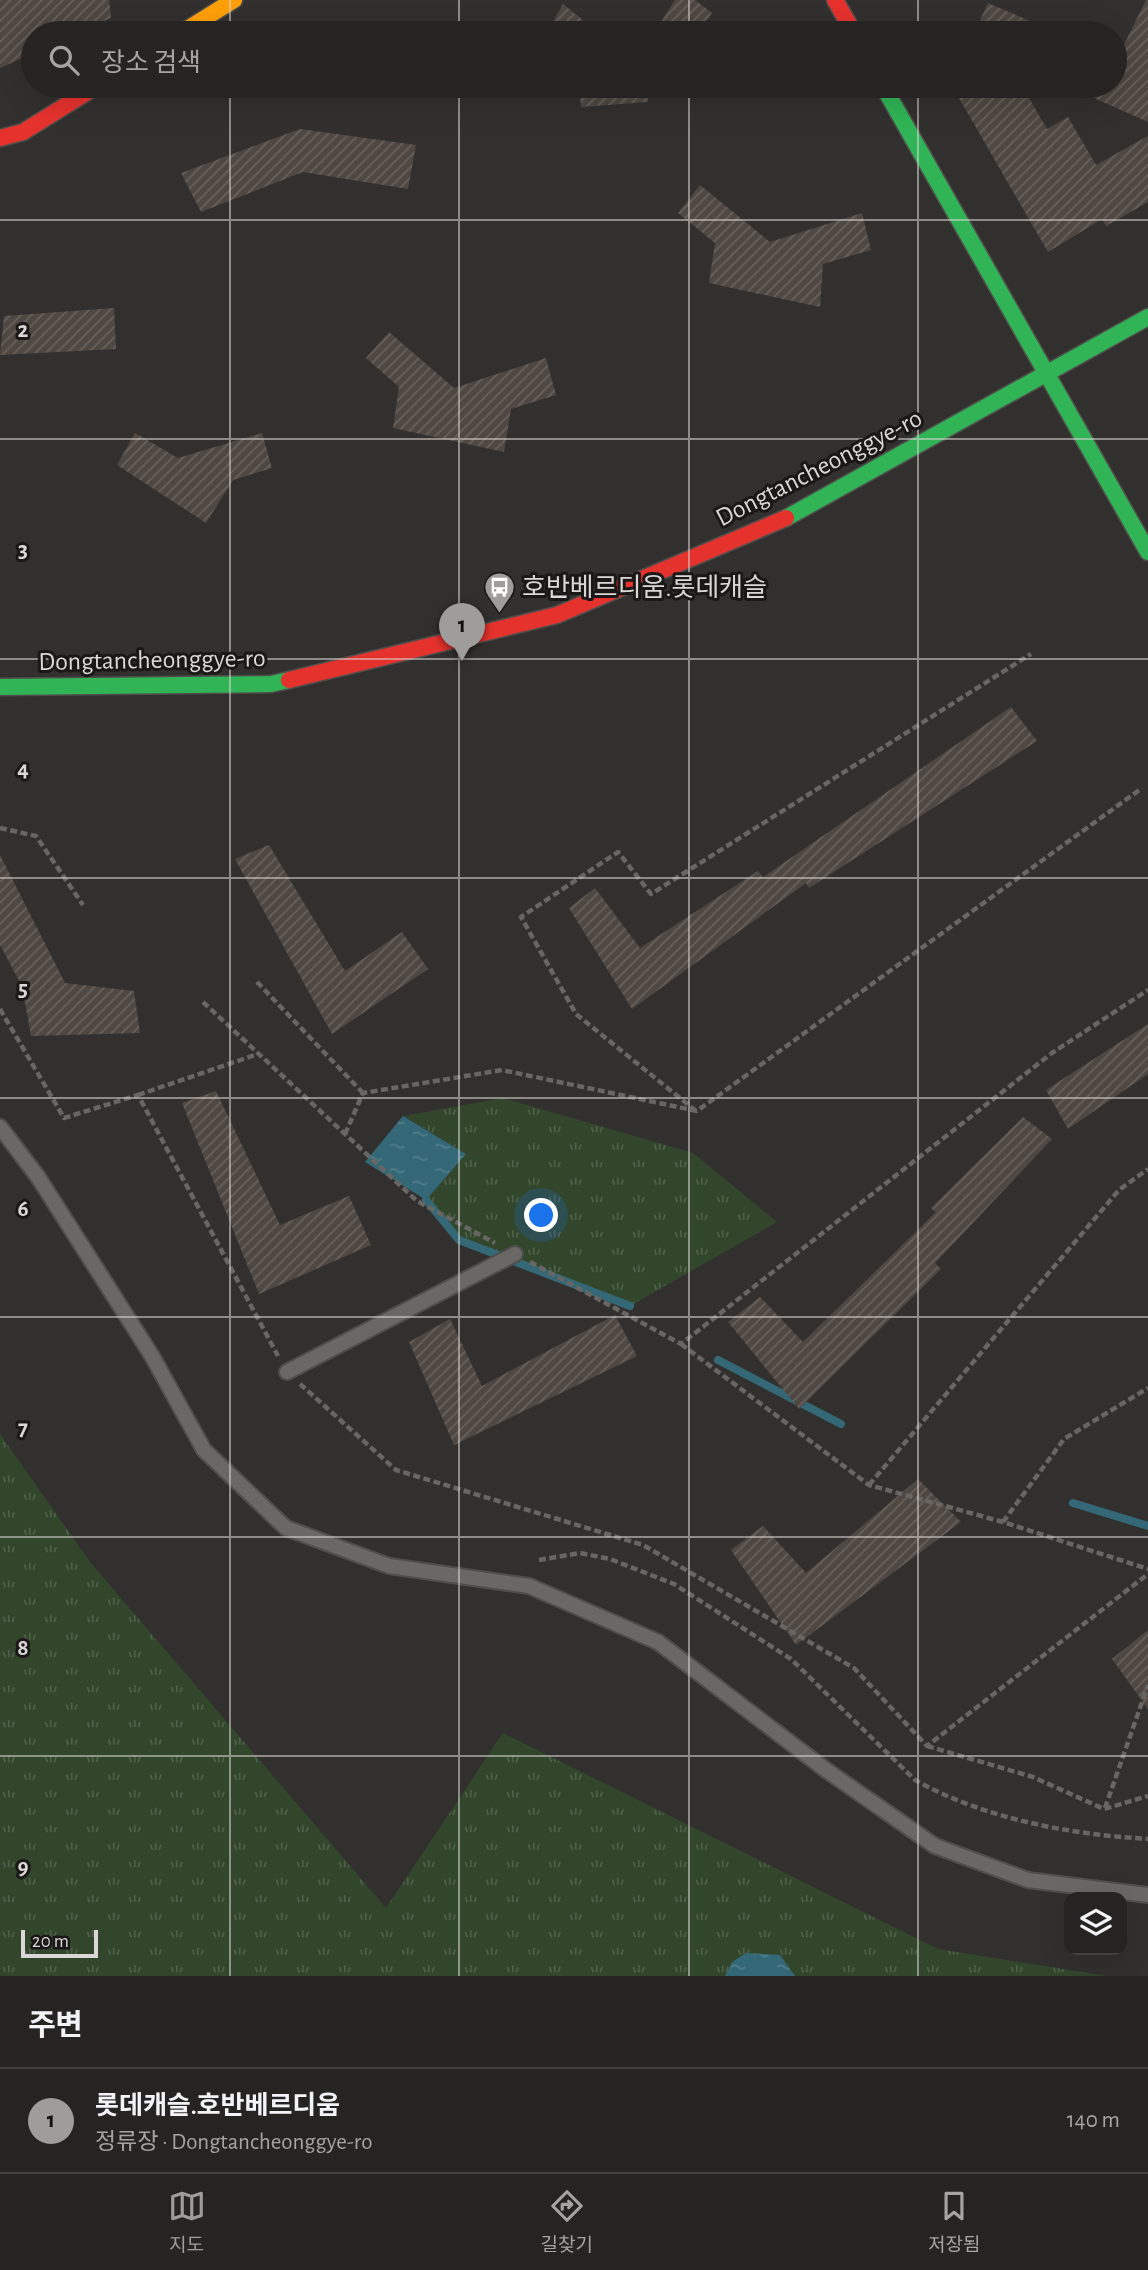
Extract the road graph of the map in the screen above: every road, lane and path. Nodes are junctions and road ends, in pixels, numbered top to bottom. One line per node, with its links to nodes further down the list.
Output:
1 (234, 0): 3 (street)
2 (835, 0): 4 (street)
3 (200, 21)
4 (846, 21)
5 (78, 98): 7 (street)
6 (890, 98): 9 (street)
7 (0, 138)
8 (1148, 317): 9 (street, Dongtancheonggye-ro)
9 (1046, 376): 10 (street); 12 (street, Dongtancheonggye-ro)
10 (1148, 552)
11 (1031, 654): 23 (path)
12 (0, 687)
13 (1142, 788): 23 (path)
14 (0, 828): 15 (path)
15 (83, 905)
16 (257, 982): 21 (path)
17 (1148, 989): 28 (path)
18 (203, 1002): 20 (path)
19 (0, 1009): 22 (path)
20 (258, 1054): 22 (path); 25 (path)
21 (363, 1093): 23 (path); 25 (path)
22 (138, 1095): 29 (path)
23 (697, 1111)
24 (0, 1127): 40 (lane)
25 (345, 1134): 27 (path)
26 (1148, 1169): 31 (path)
27 (515, 1254): 28 (path); 29 (lane)
28 (681, 1344): 31 (path)
29 (286, 1372): 36 (path)
30 (1148, 1388): 32 (path)
31 (869, 1485): 32 (path)
32 (1003, 1522): 34 (path)
33 (539, 1560): 39 (path)
34 (1148, 1572): 36 (path)
35 (1148, 1685): 38 (path)
36 (927, 1746): 38 (path)
37 (1148, 1796): 38 (path)
38 (1104, 1809)
39 (1148, 1839)
40 (1148, 1895)

